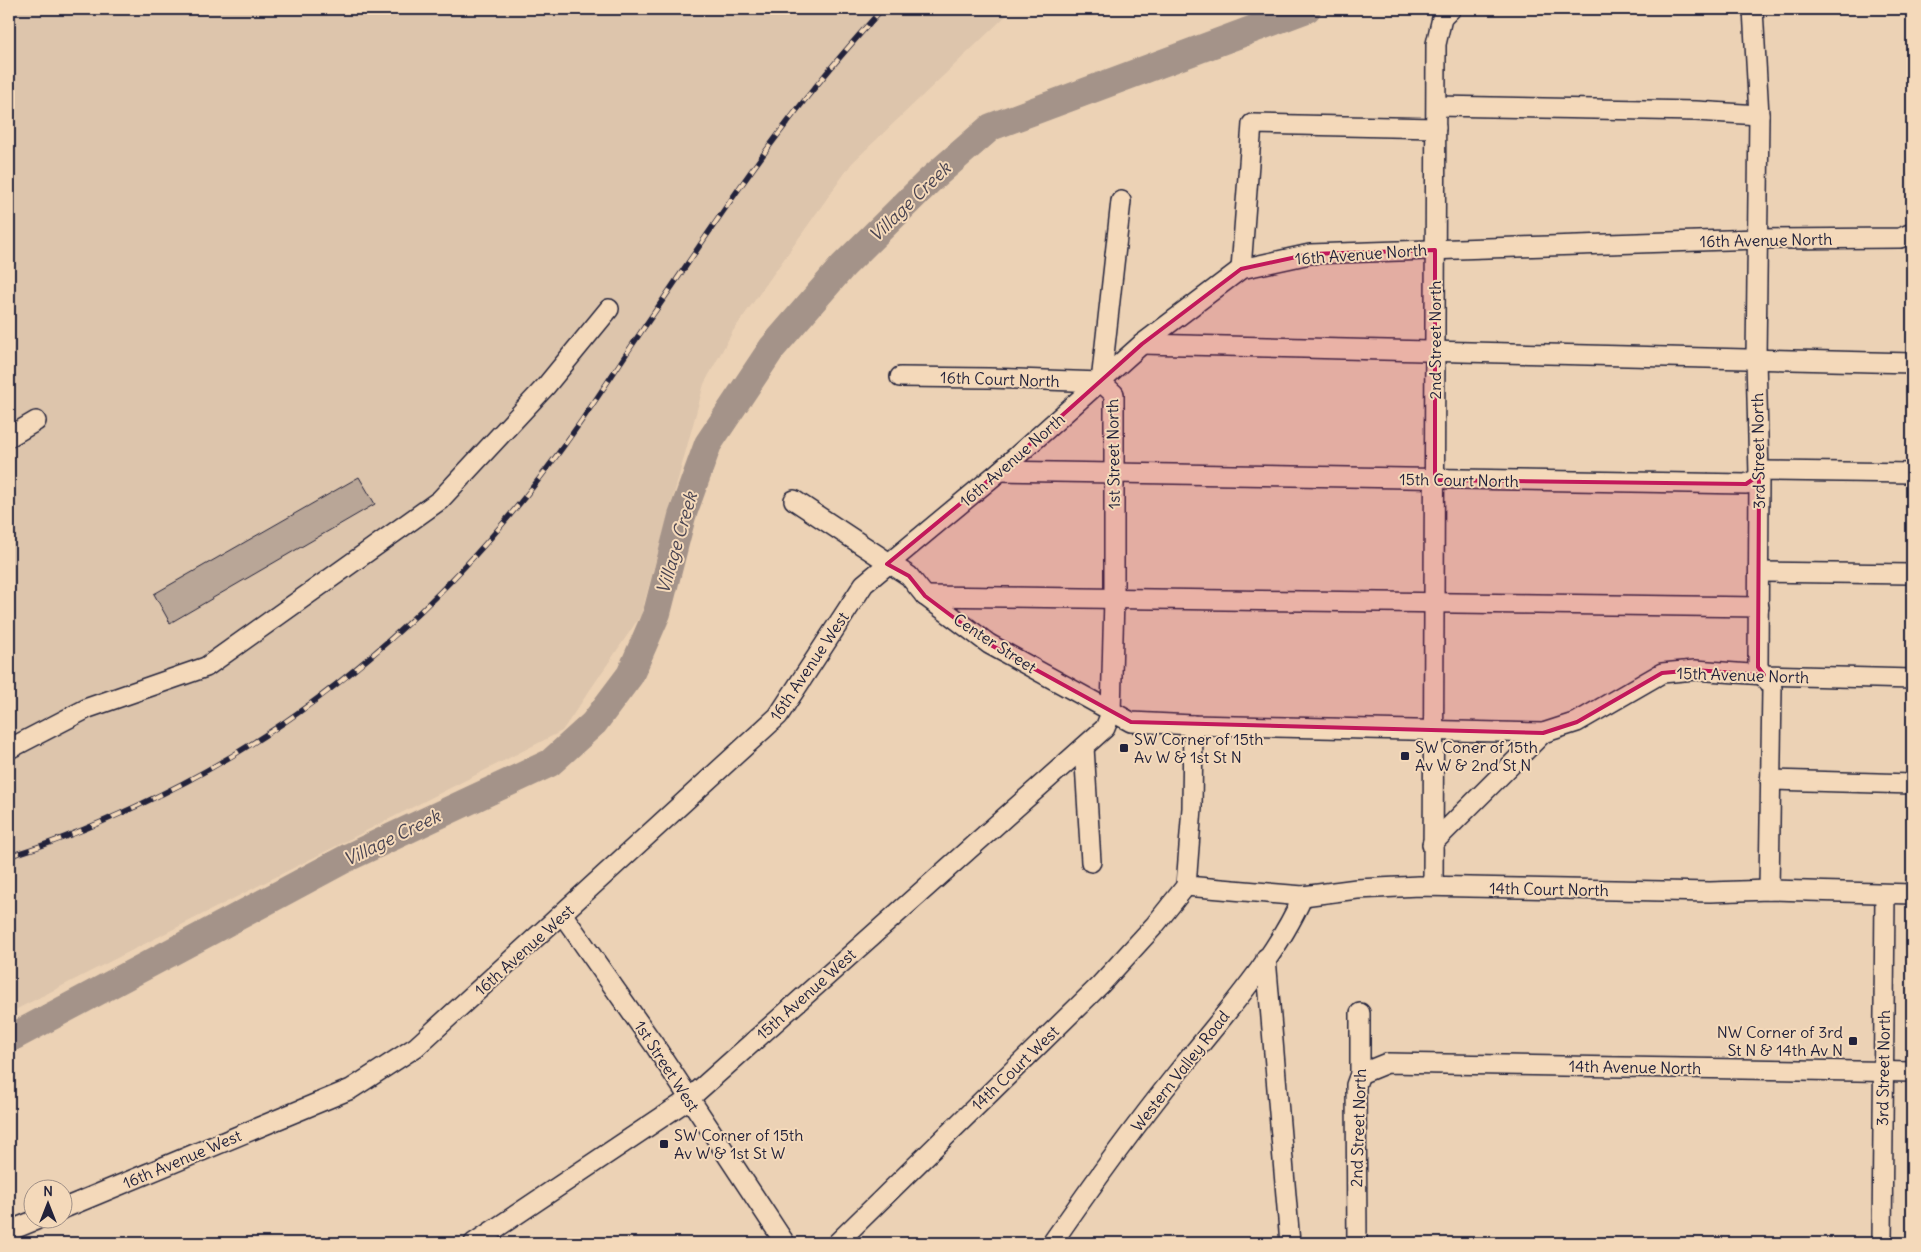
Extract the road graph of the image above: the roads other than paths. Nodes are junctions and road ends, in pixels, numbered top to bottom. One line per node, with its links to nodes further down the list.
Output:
1 (1753, 9): 4 (street, 3rd Street North)
2 (1446, 13): 3 (street, 2nd Street North)
3 (1437, 106): 4 (street); 5 (street, 2nd Street North)
4 (1759, 115): 8 (street, 3rd Street North)
5 (1436, 128): 9 (street, 2nd Street North); 10 (street)
6 (1121, 201): 17 (street, 1st Street North)
7 (1912, 233): 8 (street, 16th Avenue North)
8 (1758, 239): 9 (street, 16th Avenue North); 14 (street, 3rd Street North)
9 (1435, 250): 10 (street, 16th Avenue North); 13 (street, 2nd Street North)
10 (1241, 268): 12 (street, 16th Avenue North)
11 (609, 309): 40 (street)
12 (1142, 344): 13 (street); 17 (street, 16th Avenue North)
13 (1436, 351): 14 (street); 24 (street, 2nd Street North)
14 (1756, 359): 15 (street); 23 (street, 3rd Street North)
15 (1912, 363)
16 (900, 377): 17 (street, 16th Court North)
17 (1101, 382): 20 (street, 16th Avenue North); 21 (street, 1st Street North)
18 (36, 421): 19 (street)
19 (9, 437)
20 (1000, 471): 21 (street, 15th Court North); 26 (street, 16th Avenue North)
21 (1114, 472): 24 (street, 15th Court North); 30 (street, 1st Street North)
22 (1912, 473): 23 (street, 15th Court North)
23 (1759, 475): 24 (street, 15th Court North); 27 (street, 3rd Street North)
24 (1435, 480): 31 (street, 2nd Street North)
25 (794, 500): 26 (street, Center Street)
26 (887, 564): 29 (street, Center Street); 51 (street, 16th Avenue West)
27 (1760, 572): 28 (street); 32 (street, 3rd Street North)
28 (1912, 574)
29 (925, 596): 30 (street); 35 (street, Center Street)
30 (1114, 598): 31 (street); 35 (street, 1st Street North)
31 (1436, 603): 32 (street); 37 (street, 2nd Street North)
32 (1759, 608): 33 (street, 3rd Street North)
33 (1764, 676): 34 (street, 15th Avenue North); 38 (street, 15th Avenue North); 41 (street, 3rd Street North)
34 (1912, 679)
35 (1111, 713): 36 (street, 15th Avenue North); 39 (street, 15th Avenue West)
36 (1193, 725): 37 (street, 15th Avenue North); 45 (street)
37 (1434, 732): 38 (street, 15th Avenue North); 43 (street, 2nd Street North)
38 (1543, 733): 43 (street)
39 (1084, 747): 44 (street); 57 (street, 15th Avenue West)
40 (9, 749)
41 (1770, 780): 42 (street); 47 (street, 3rd Street North)
42 (1912, 784)
43 (1432, 844): 46 (street, 2nd Street North)
44 (1091, 862)
45 (1186, 886): 50 (street, 14th Court North); 63 (street, 14th Court West)
46 (1433, 886): 47 (street, 14th Court North); 50 (street, 14th Court North)
47 (1769, 890): 48 (street, 14th Court North)
48 (1885, 894): 49 (street, 14th Court North); 54 (street, 3rd Street North)
49 (1912, 894)
50 (1303, 896): 52 (street, Western Valley Road)
51 (563, 915): 57 (street, 1st Street West); 58 (street, 16th Avenue West)
52 (1266, 958): 64 (street, Western Valley Road); 65 (street)
53 (1360, 1013): 56 (street, 2nd Street North)
54 (1882, 1071): 55 (street, 14th Avenue North); 56 (street, 14th Avenue North); 67 (street, 3rd Street North)
55 (1912, 1072)
56 (1360, 1074): 66 (street, 2nd Street North)
57 (689, 1099): 61 (street, 15th Avenue West); 62 (street, 1st Street West)
58 (72, 1205)
59 (22, 1226): 60 (street)
60 (9, 1231)
61 (474, 1243)
62 (785, 1243)
63 (837, 1243)
64 (1052, 1243)
65 (1290, 1243)
66 (1358, 1243)
67 (1882, 1243)

